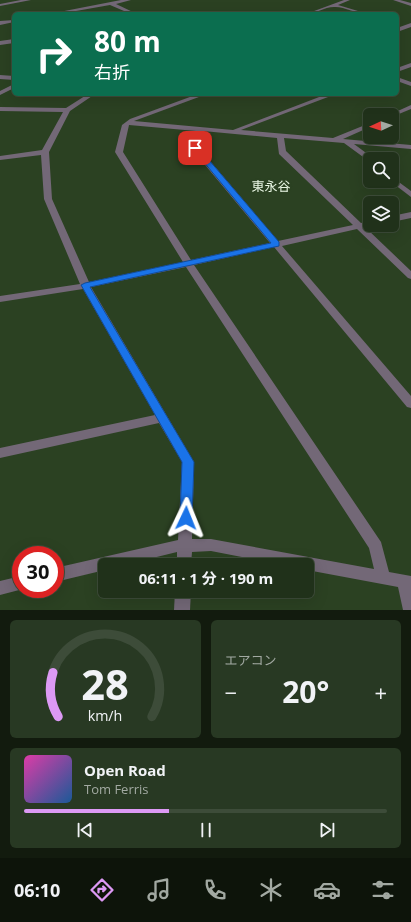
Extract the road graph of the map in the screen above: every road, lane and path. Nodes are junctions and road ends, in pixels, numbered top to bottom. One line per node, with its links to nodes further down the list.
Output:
1 (29, 0): 8 (street)
2 (103, 0): 6 (street)
3 (129, 0): 6 (street)
4 (348, 0): 9 (street)
5 (397, 0): 7 (street)
6 (110, 3): 10 (street); 11 (street)
7 (411, 4)
8 (0, 5)
9 (333, 5): 12 (street); 13 (street)
10 (62, 12)
11 (131, 12)
12 (314, 12)
13 (359, 12)
14 (12, 21): 16 (street)
15 (399, 22): 17 (street)
16 (0, 23)
17 (410, 25): 18 (street)
18 (399, 29)
19 (12, 41): 20 (street)
20 (0, 43)
21 (411, 65): 22 (street)
22 (399, 69)
23 (0, 77): 24 (street)
24 (12, 78)
25 (399, 80): 26 (street)
26 (411, 84)
27 (12, 87): 28 (street)
28 (0, 93)
29 (89, 96): 34 (street)
30 (198, 96): 36 (street)
31 (328, 96): 39 (street)
32 (411, 107): 35 (street)
33 (0, 109): 34 (street)
34 (67, 110): 44 (street)
35 (399, 112)
36 (128, 123): 38 (street); 54 (street)
37 (363, 128): 41 (street)
38 (200, 129): 39 (street); 53 (street)
39 (232, 132): 40 (street)
40 (280, 136): 41 (street); 52 (street)
41 (333, 140): 42 (street)
42 (347, 142): 43 (street); 45 (street)
43 (411, 147)
44 (45, 152): 46 (street); 56 (street)
45 (363, 155)
46 (0, 158)
47 (399, 185): 48 (street)
48 (411, 195)
49 (411, 215): 50 (street)
50 (399, 218)
51 (363, 226): 52 (street)
52 (359, 227): 53 (street); 55 (street)
53 (276, 244): 54 (street); 58 (street)
54 (188, 263): 56 (street); 64 (street)
55 (411, 276)
56 (85, 285): 57 (street); 59 (street)
57 (0, 299)
58 (411, 404)
59 (161, 418): 60 (street); 61 (street)
60 (0, 453)
61 (185, 546): 62 (street); 63 (street); 64 (street)
62 (184, 558)
63 (64, 573)
64 (383, 578): 65 (street)
65 (408, 583): 70 (street)
66 (12, 585): 67 (street)
67 (0, 588)
68 (183, 598): 69 (street)
69 (182, 610)
70 (411, 610)

